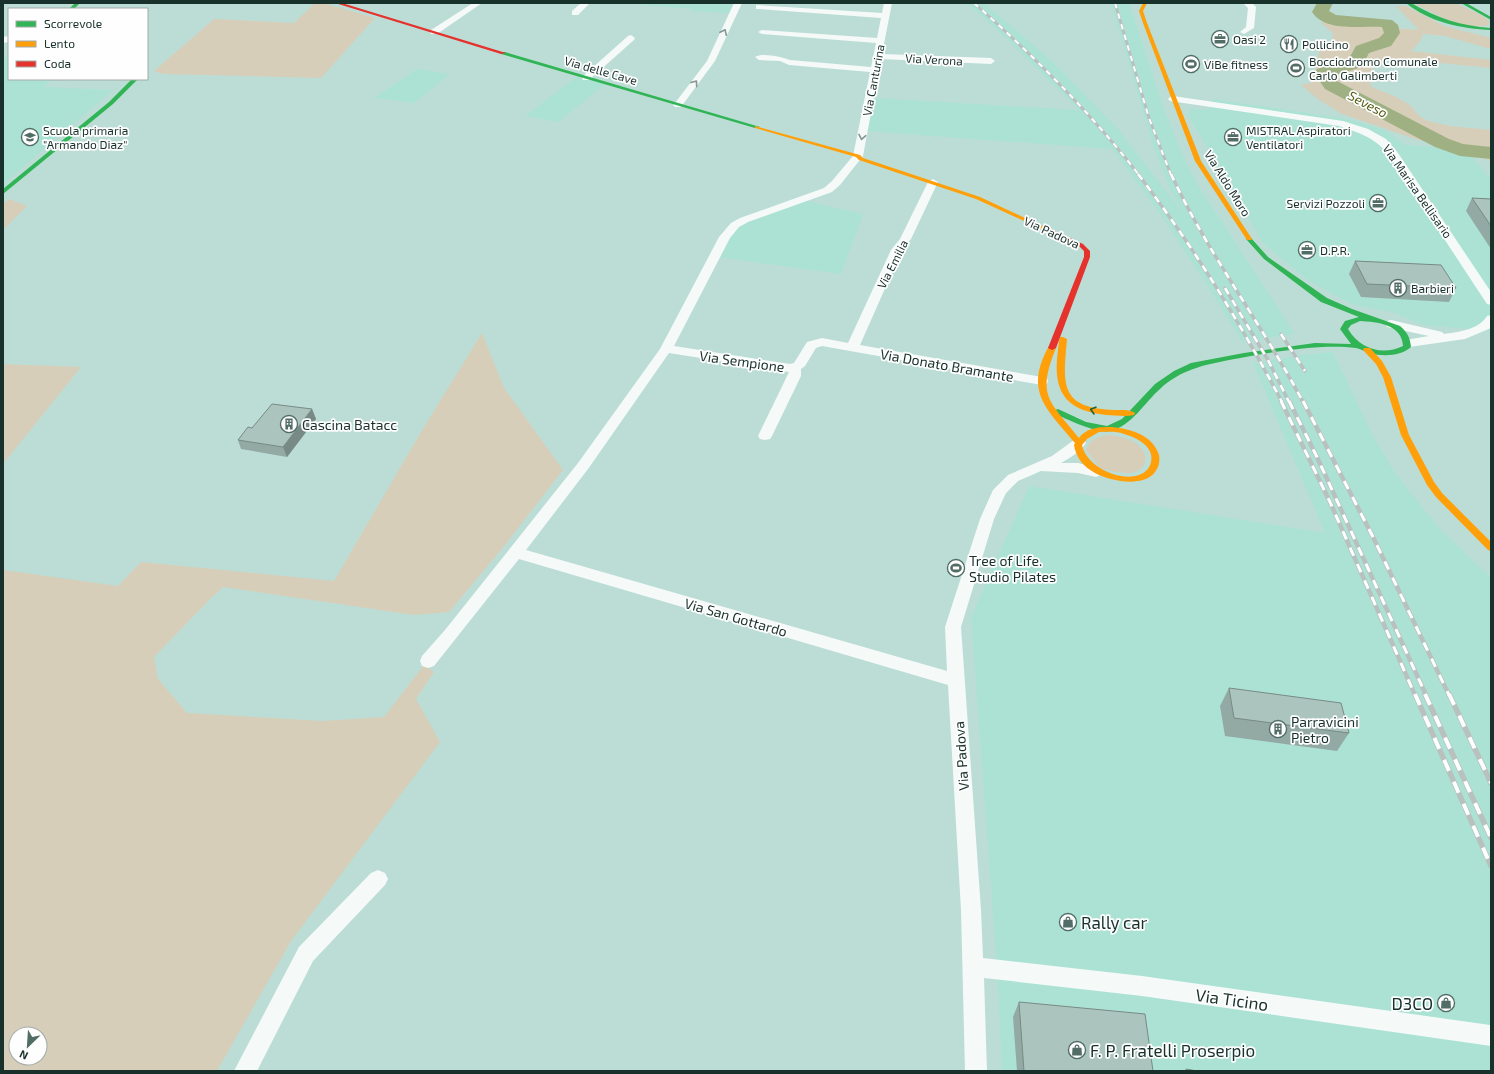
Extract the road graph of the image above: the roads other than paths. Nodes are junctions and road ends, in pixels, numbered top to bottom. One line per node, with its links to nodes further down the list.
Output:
1 (337, 3): 17 (main road, Via delle Cave)
2 (478, 3): 17 (street)
3 (586, 3): 12 (street)
4 (738, 3): 29 (street, one-way to 4)
5 (888, 3): 14 (street, Via Canturina)
6 (1145, 3): 28 (main road, Via Aldo Moro)
7 (1248, 3): 19 (street)
8 (1408, 3): 16 (main road)
9 (1463, 3): 15 (main road)
10 (1468, 3): 13 (main road)
11 (759, 7): 14 (street)
12 (575, 13)
13 (1491, 14)
14 (885, 16): 21 (street, Via Canturina)
15 (1491, 19)
16 (1489, 29)
17 (434, 32): 26 (main road, Via delle Cave)
18 (762, 32): 21 (street)
19 (1244, 32)
20 (631, 38): 26 (street)
21 (881, 41): 22 (street, Via Canturina)
22 (878, 56): 24 (street, Via Verona); 25 (street, Via Canturina)
23 (759, 57): 25 (street)
24 (990, 61)
25 (875, 70): 30 (street, Via Canturina, one-way to 30)
26 (586, 78): 29 (main road, Via delle Cave)
27 (134, 80): 32 (main road)
28 (1173, 100): 33 (main road, Via Aldo Moro); 34 (street, Via Marisa Bellisario)
29 (678, 105): 30 (main road, Via delle Cave)
30 (858, 156): 31 (main road, Via Padova); 44 (street)
31 (933, 182): 37 (main road, Via Padova); 42 (street, Via Emilia)
32 (3, 192)
33 (1324, 300): 36 (main road, Via Aldo Moro); 38 (main road, Via Aldo Moro)
34 (1491, 301)
35 (1491, 319): 39 (street)
36 (1385, 323): 38 (main road); 39 (street); 40 (main road)
37 (1062, 324): 48 (main road, Via Padova); 51 (main road, one-way to 37)
38 (1340, 333): 41 (main road); 43 (main road)
39 (1447, 336): 40 (street)
40 (1409, 343): 45 (main road)
41 (1315, 345): 43 (main road); 49 (main road)
42 (852, 348): 46 (street, Via Sempione); 48 (street, Via Donato Bramante)
43 (1363, 348): 45 (main road); 47 (main road)
44 (666, 350): 46 (street, Via Sempione); 59 (street)
45 (1398, 353): 47 (main road)
46 (794, 368): 53 (street)
47 (1387, 377): 58 (main road)
48 (1042, 381): 50 (main road, Via Padova)
49 (1146, 400): 51 (main road); 54 (main road)
50 (1052, 408): 52 (main road); 55 (main road, Via Padova)
51 (1131, 413): 52 (main road)
52 (1108, 428): 54 (main road); 55 (main road)
53 (765, 436)
54 (1146, 440): 57 (main road)
55 (1079, 443): 56 (street, Via Padova); 57 (main road)
56 (1034, 469): 57 (street); 61 (street, Via Padova)
57 (1096, 472)
58 (1491, 548)
59 (515, 552): 60 (street); 61 (street, Via San Gottardo)
60 (428, 661)
61 (956, 680): 63 (street, Via Padova)
62 (378, 879): 65 (street)
63 (973, 967): 64 (street, Via Ticino); 66 (street, Via Padova)
64 (1490, 1036)
65 (245, 1071)
66 (976, 1071)

